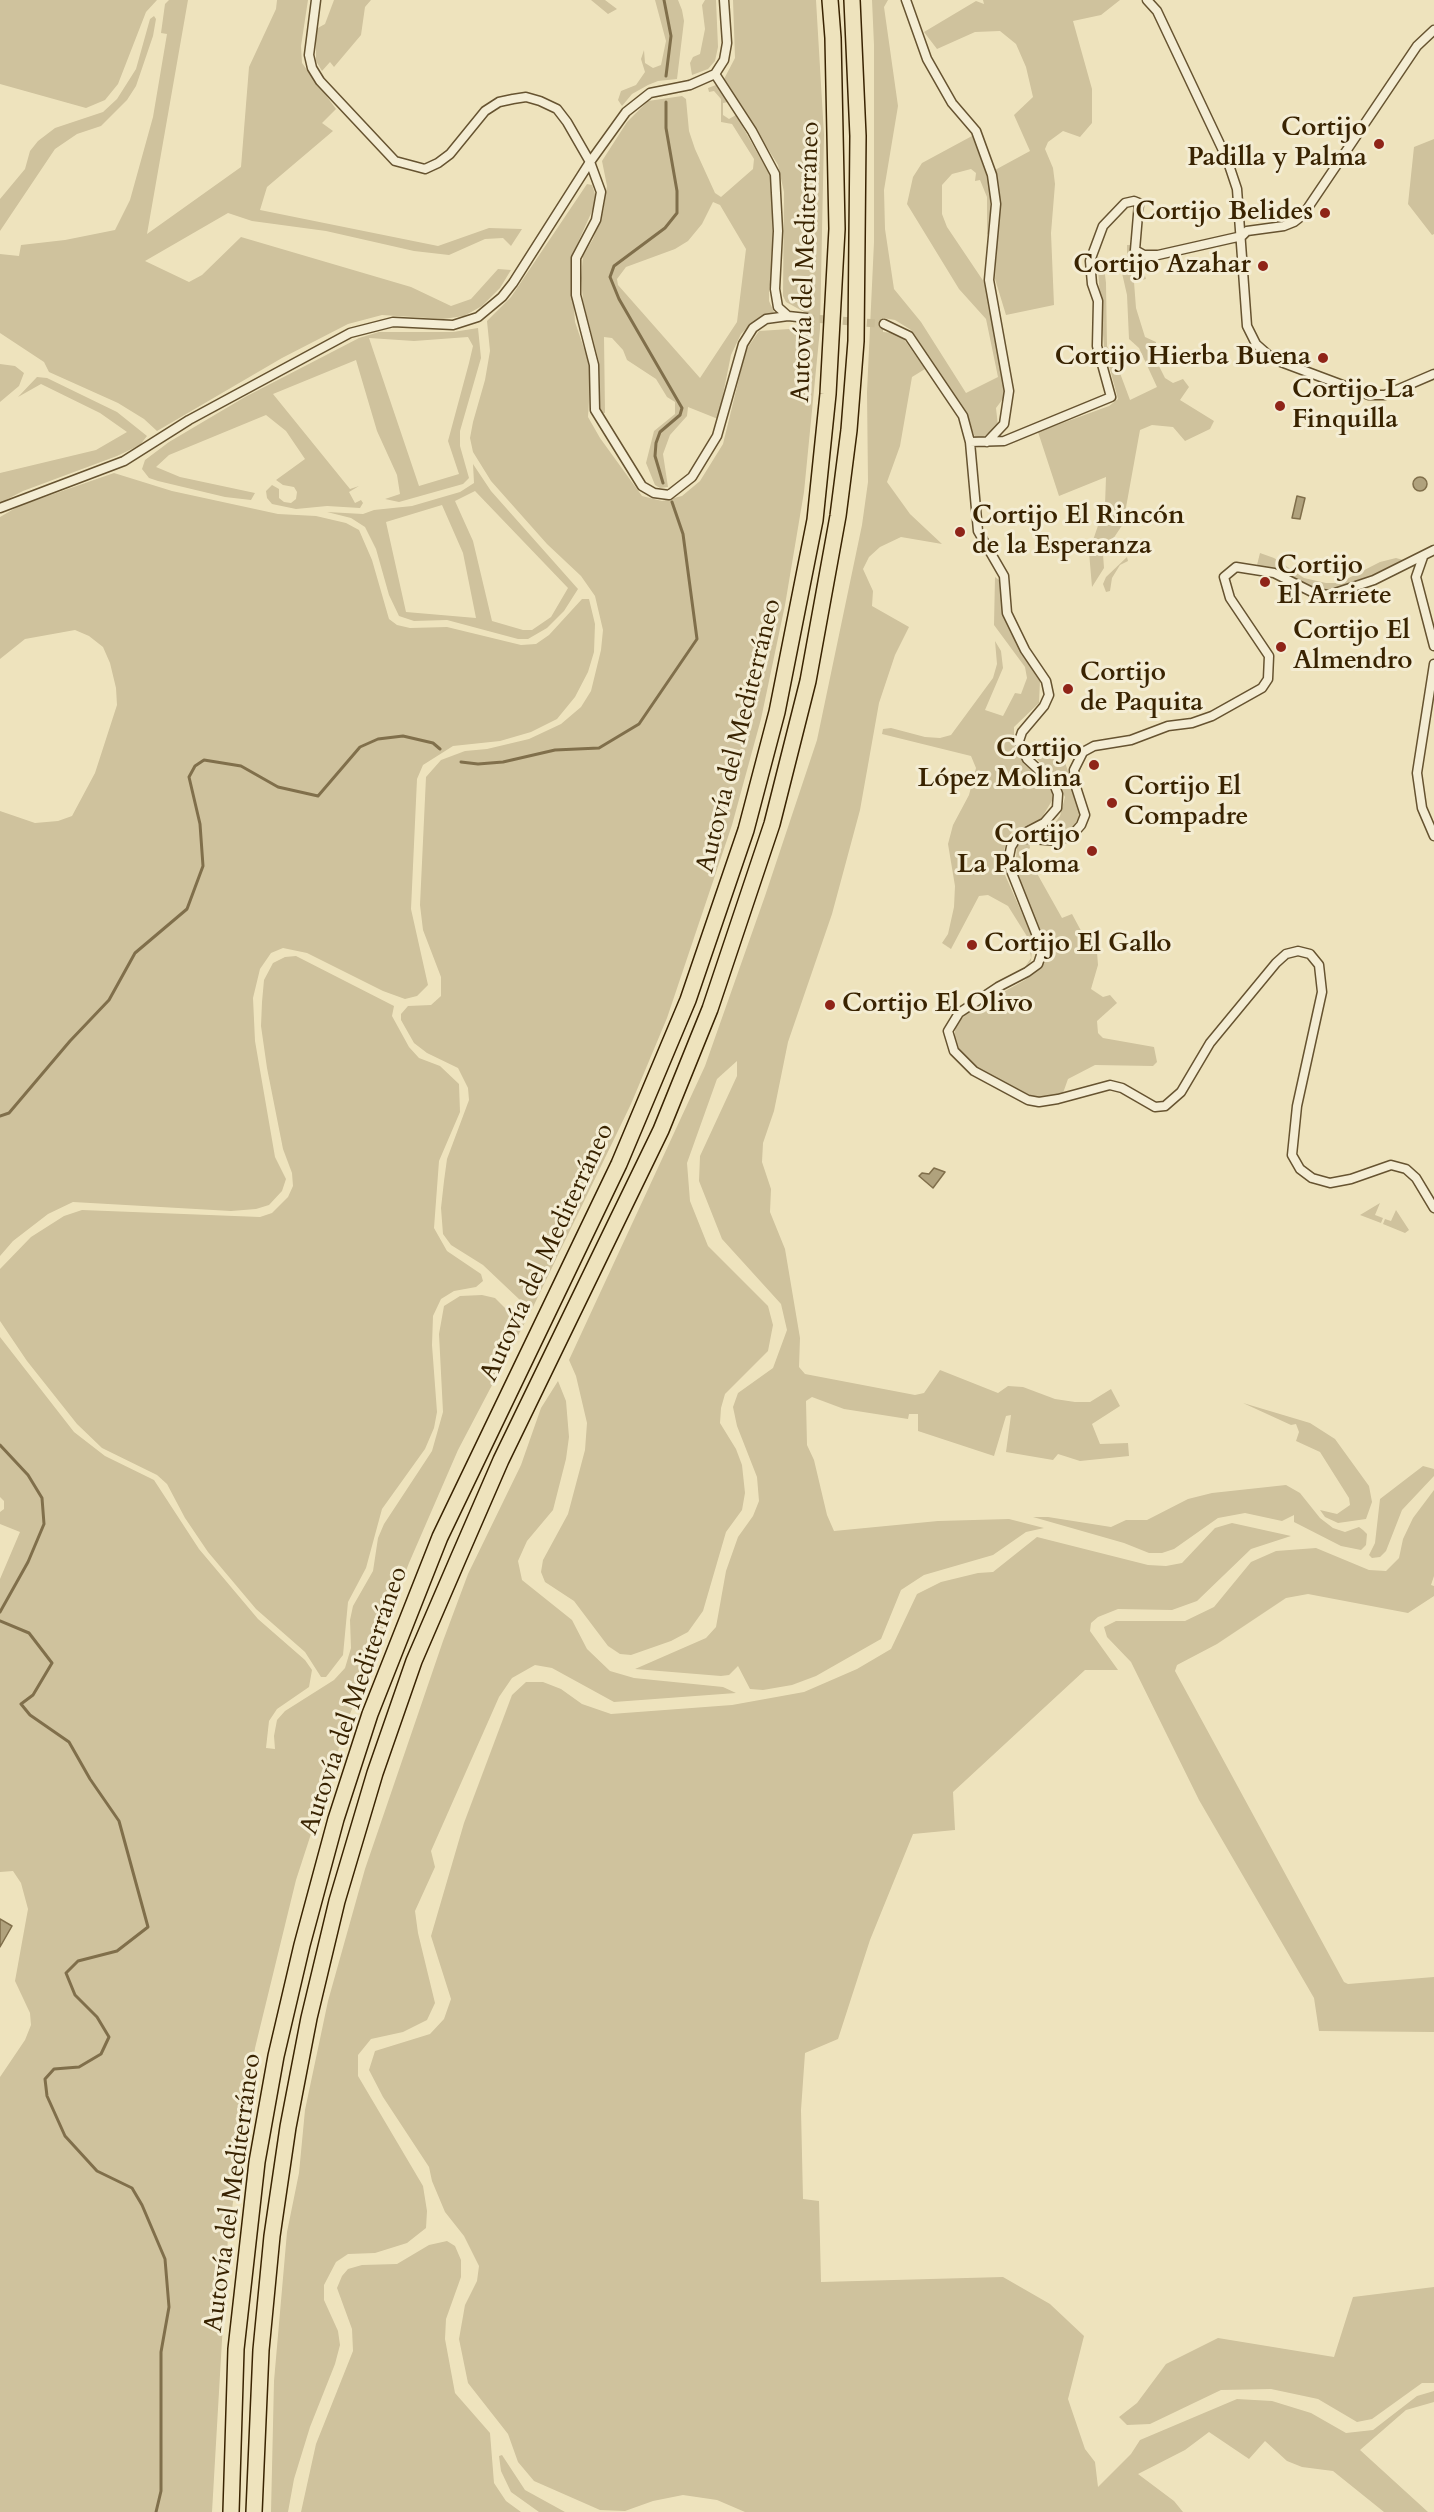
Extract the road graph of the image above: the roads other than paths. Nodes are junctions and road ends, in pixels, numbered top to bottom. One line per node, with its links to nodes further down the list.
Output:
1 (316, 0): 11 (street)
2 (724, 0): 10 (street)
3 (830, 0): 27 (highway, Autovía del Mediterráneo)
4 (852, 0): 9 (highway, Autovía del Mediterráneo)
5 (860, 0): 9 (highway)
6 (906, 0): 17 (street)
7 (1147, 0): 12 (street)
8 (1434, 30): 12 (street)
9 (856, 44): 28 (highway, Autovía del Mediterráneo)
10 (715, 74): 11 (street); 13 (street)
11 (590, 162): 13 (street); 19 (street)
12 (1242, 236): 16 (street); 17 (street)
13 (788, 315): 14 (street)
14 (807, 318)
15 (884, 324): 18 (street)
16 (1434, 374)
17 (987, 441): 18 (street)
18 (970, 442): 25 (street)
19 (0, 508)
20 (1434, 550): 21 (street)
21 (1423, 557): 22 (street); 25 (street)
22 (1434, 646)
23 (1434, 664): 24 (street)
24 (1434, 836)
25 (1017, 837): 26 (street)
26 (1434, 1208)
27 (231, 2512)
28 (254, 2512)

